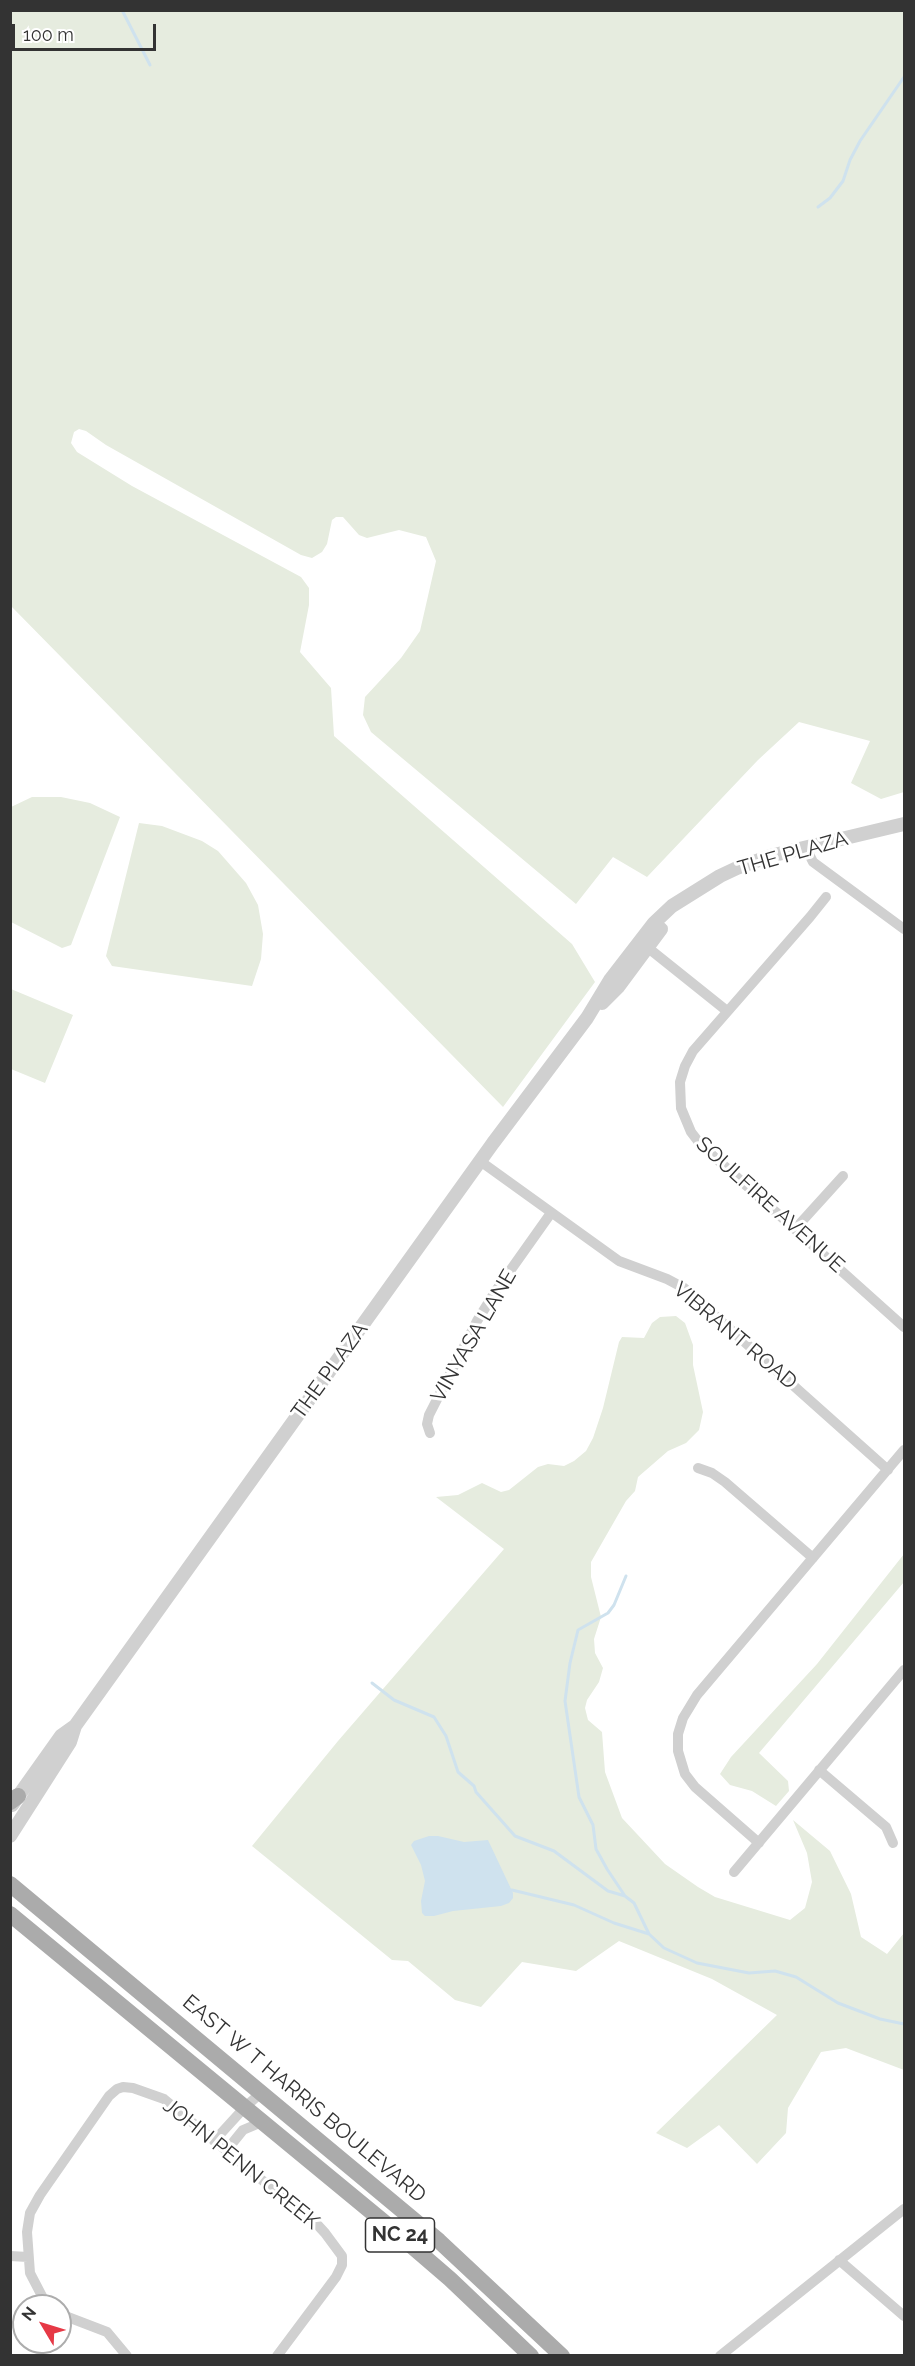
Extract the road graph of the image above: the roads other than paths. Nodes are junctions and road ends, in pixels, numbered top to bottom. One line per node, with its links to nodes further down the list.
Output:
1 (904, 824): 2 (street, THE PLAZA)
2 (806, 848): 3 (street, THE PLAZA); 5 (street)
3 (687, 897): 6 (street, THE PLAZA); 8 (street, THE PLAZA)
4 (826, 897): 7 (street, SOULFIRE AVENUE)
5 (904, 929)
6 (647, 947): 7 (street); 8 (street, THE PLAZA)
7 (727, 1011): 12 (street, SOULFIRE AVENUE)
8 (587, 1018): 9 (street, THE PLAZA)
9 (480, 1161): 11 (street, VIBRANT ROAD); 20 (street, THE PLAZA)
10 (843, 1176): 12 (street)
11 (551, 1213): 14 (street, VINYASA LANE); 17 (street, VIBRANT ROAD)
12 (795, 1229): 13 (street, SOULFIRE AVENUE)
13 (904, 1327)
14 (430, 1433)
15 (904, 1450): 17 (street)
16 (698, 1468): 18 (street)
17 (888, 1470): 18 (street)
18 (813, 1558): 24 (street)
19 (904, 1670): 21 (street)
20 (75, 1726): 22 (street, THE PLAZA); 23 (street, THE PLAZA)
21 (819, 1770): 24 (street); 25 (street)
22 (13, 1801)
23 (10, 1836)
24 (759, 1843): 26 (street)
25 (893, 1843)
26 (734, 1872)
27 (10, 1884): 30 (main road, EAST W T HARRIS BOULEVARD / NC 24)
28 (10, 1914): 29 (main road, EAST W T HARRIS BOULEVARD / NC 24)
29 (19, 1928): 31 (main road, EAST W T HARRIS BOULEVARD / NC 24)
30 (261, 2094): 31 (street); 45 (main road, EAST W T HARRIS BOULEVARD / NC 24)
31 (245, 2107): 32 (main road, EAST W T HARRIS BOULEVARD / NC 24); 33 (street)
32 (262, 2122): 34 (street); 44 (main road, EAST W T HARRIS BOULEVARD / NC 24)
33 (214, 2142): 34 (street, JOHN PENN CREEK); 37 (street, JOHN PENN CREEK)
34 (226, 2151): 43 (street, JOHN PENN CREEK)
35 (904, 2209): 38 (street)
36 (10, 2256): 37 (street)
37 (28, 2257): 39 (street, JOHN PENN CREEK)
38 (839, 2260): 40 (street); 46 (street)
39 (41, 2294)
40 (904, 2316)
41 (72, 2319): 42 (street)
42 (127, 2355)
43 (277, 2355)
44 (531, 2355)
45 (562, 2355)
46 (720, 2355)

